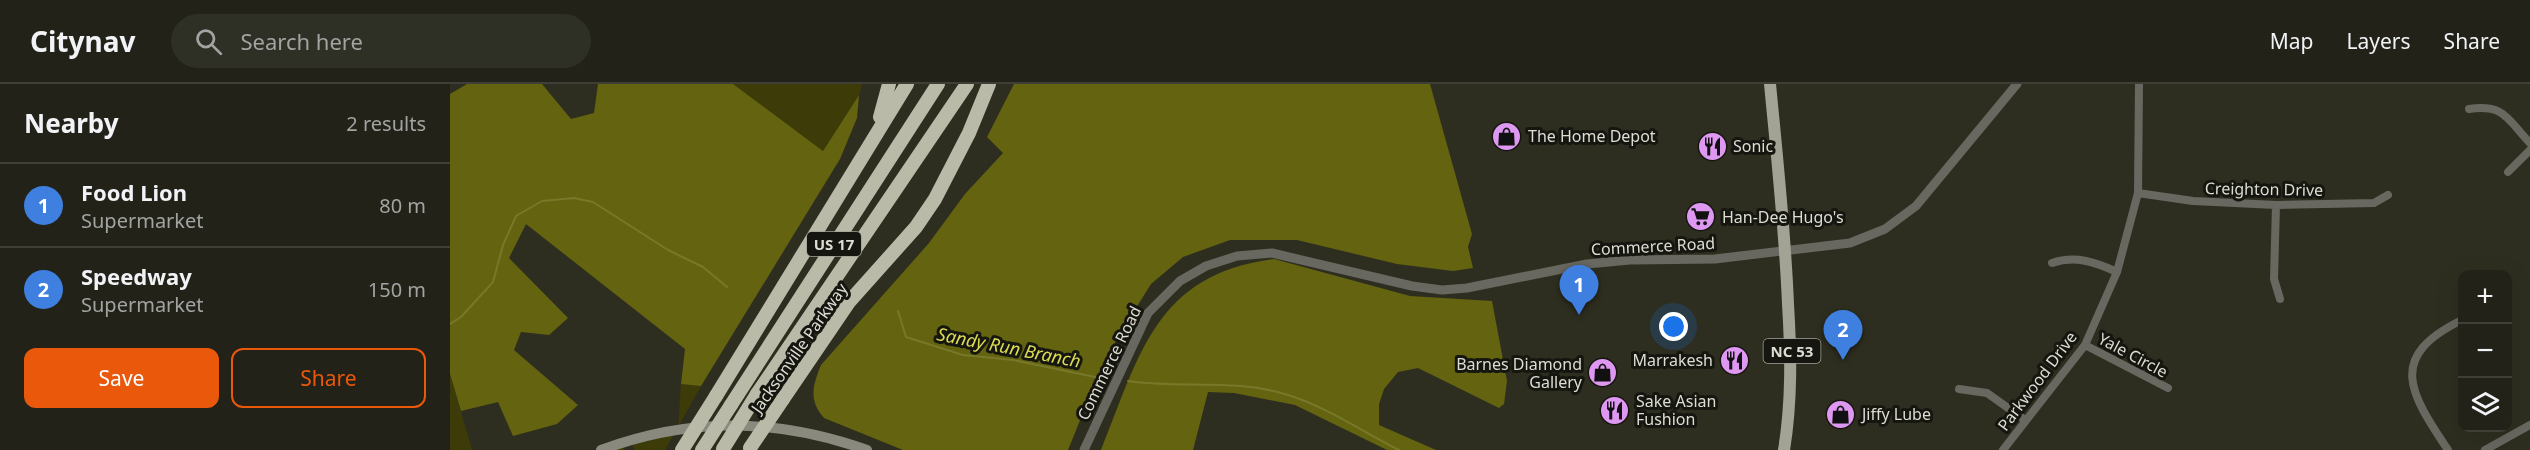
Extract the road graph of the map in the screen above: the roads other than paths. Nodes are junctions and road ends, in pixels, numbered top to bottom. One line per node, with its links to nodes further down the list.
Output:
1 (889, 84): 12 (highway)
2 (907, 84): 12 (highway)
3 (938, 84): 31 (highway, US 17, bridge)
4 (967, 84): 27 (highway, US 17, bridge)
5 (989, 84): 28 (highway, Jacksonville Parkway, bridge)
6 (1770, 84): 17 (main road, NC 53)
7 (2017, 84): 17 (street, Commerce Road)
8 (2139, 84): 14 (street, Parkwood Drive)
9 (2469, 109): 10 (street)
10 (2530, 143)
11 (2530, 150): 13 (street)
12 (862, 159): 30 (highway, bridge)
13 (2508, 172)
14 (2138, 194): 16 (street, Creighton Drive); 19 (street, Parkwood Drive)
15 (2388, 195): 16 (street, Creighton Drive)
16 (2276, 205): 20 (street)
17 (1786, 252): 33 (street, Commerce Road); 34 (main road, NC 53)
18 (2052, 264): 19 (street)
19 (2117, 272): 22 (street, Parkwood Drive)
20 (2280, 299)
21 (2458, 322): 36 (street)
22 (2085, 345): 23 (street, Yale Circle); 25 (street, Parkwood Drive)
23 (2168, 388)
24 (1959, 389): 25 (street)
25 (2025, 420): 35 (street, Parkwood Drive)
26 (2530, 425): 37 (street)
27 (722, 449)
28 (749, 449)
29 (601, 450): 32 (main road)
30 (682, 450)
31 (702, 450)
32 (867, 450)
33 (1084, 450)
34 (1784, 450)
35 (2003, 450)
36 (2448, 450)
37 (2486, 450)

